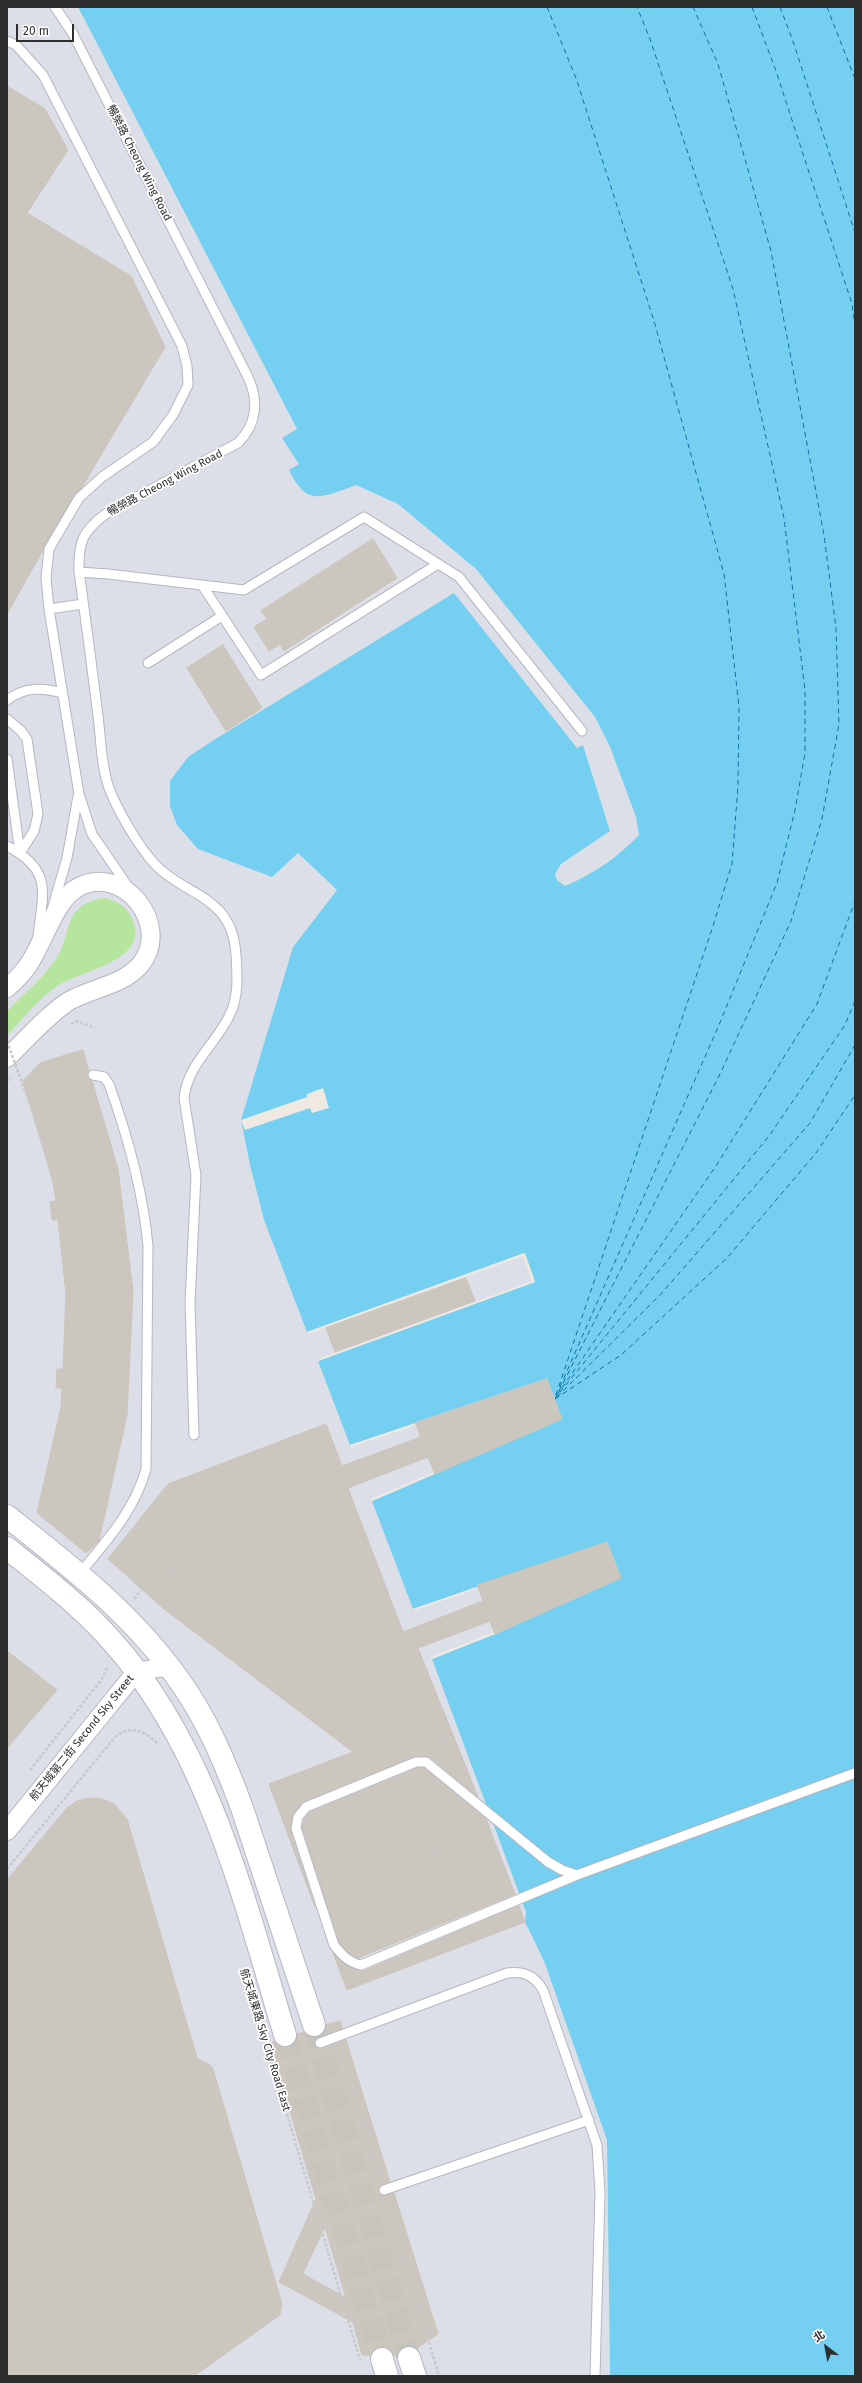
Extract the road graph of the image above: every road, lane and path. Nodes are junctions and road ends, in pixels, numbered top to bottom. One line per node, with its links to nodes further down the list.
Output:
1 (55, 7): 4 (lane, 暢榮路 Cheong Wing Road)
2 (7, 42): 7 (lane)
3 (438, 564): 5 (lane); 8 (lane); 13 (lane)
4 (79, 572): 5 (lane); 6 (lane, 暢榮路 Cheong Wing Road)
5 (202, 585): 8 (lane)
6 (84, 604): 7 (lane); 25 (lane, 暢榮路 Cheong Wing Road)
7 (49, 609): 10 (lane)
8 (222, 616): 9 (lane)
9 (148, 663)
10 (62, 693): 11 (lane); 15 (lane)
11 (7, 700)
12 (7, 719): 17 (lane)
13 (582, 731)
14 (7, 759): 17 (lane)
15 (79, 794): 18 (lane); 19 (lane)
16 (7, 846): 17 (lane)
17 (20, 853): 19 (lane)
18 (135, 896): 19 (street); 22 (street)
19 (40, 943): 20 (street)
20 (7, 988)
21 (7, 1041): 24 (path, bridge)
22 (7, 1058)
23 (93, 1075): 33 (lane)
24 (44, 1144)
25 (194, 1435)
26 (7, 1516): 33 (street)
27 (345, 1516): 29 (path)
28 (225, 1527): 30 (path)
29 (350, 1529)
30 (216, 1539)
31 (7, 1548): 39 (street, 航天城東路 Sky City Road East)
32 (179, 1559): 34 (path)
33 (78, 1574): 38 (street)
34 (165, 1577)
35 (141, 1590): 36 (path)
36 (133, 1601)
37 (104, 1662): 46 (path, 航天城第二街 Second Sky Street)
38 (170, 1666): 39 (street, 航天城第二街 Second Sky Street); 52 (street)
39 (136, 1672): 47 (street, 航天城第二街 Second Sky Street); 53 (street, 航天城東路 Sky City Road East)
40 (413, 1676): 41 (path)
41 (418, 1689)
42 (438, 1731): 44 (path)
43 (160, 1747): 50 (path)
44 (451, 1761)
45 (855, 1773): 51 (lane)
46 (26, 1775)
47 (7, 1831)
48 (431, 1843): 49 (path)
49 (441, 1866)
50 (7, 1869)
51 (577, 1875): 51 (lane)
52 (317, 2034): 54 (lane)
53 (276, 2040): 56 (path, 航天城東路 Sky City Road East)
54 (589, 2120): 55 (lane); 57 (lane)
55 (384, 2190)
56 (377, 2367)
57 (595, 2376)

